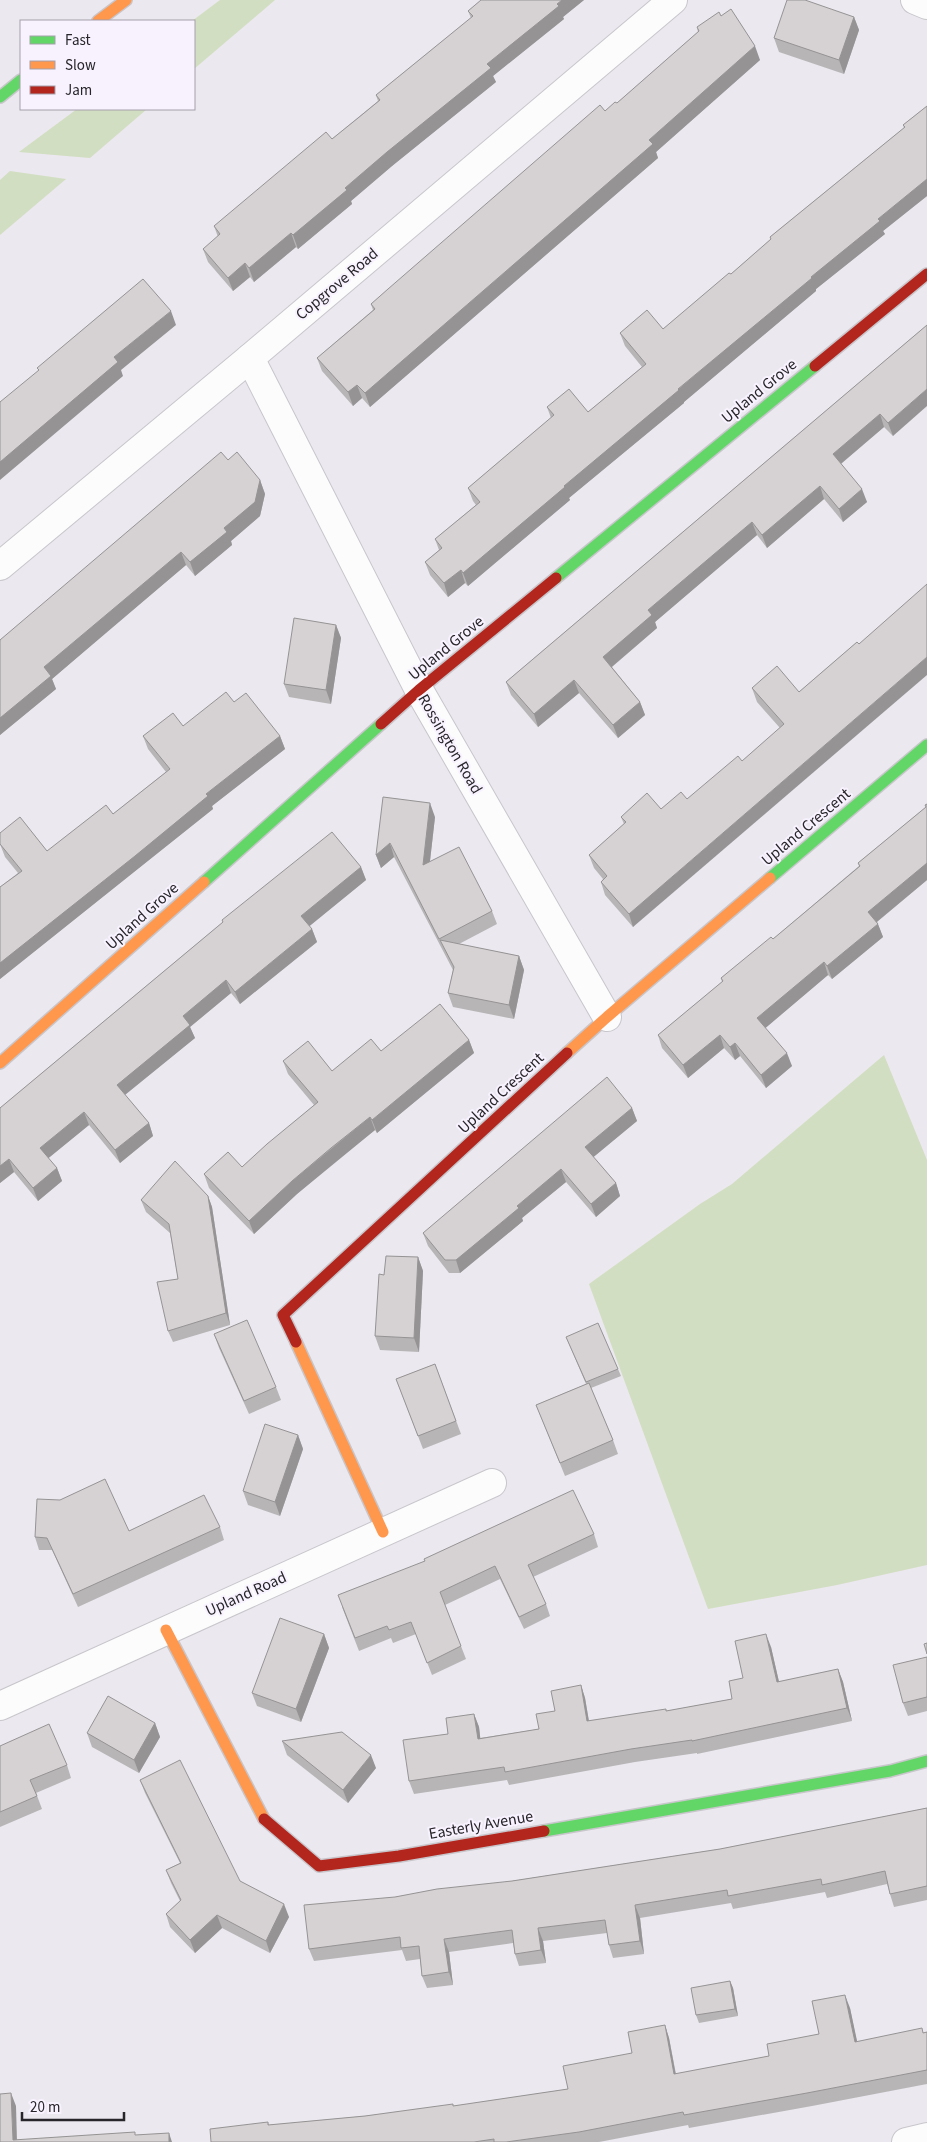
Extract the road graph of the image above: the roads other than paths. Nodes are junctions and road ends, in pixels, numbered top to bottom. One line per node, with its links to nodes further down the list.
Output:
1 (126, 0): 5 (street)
2 (673, 0): 10 (street, Copgrove Road)
3 (915, 0): 4 (street)
4 (927, 5)
5 (99, 20)
6 (3, 76): 8 (street)
7 (20, 81): 8 (street)
8 (4, 93)
9 (927, 274): 12 (street, Upland Grove)
10 (250, 358): 11 (street, Copgrove Road); 12 (street, Rossington Road)
11 (0, 566)
12 (420, 690): 14 (street, Rossington Road); 15 (street, Upland Grove)
13 (927, 745): 14 (street, Upland Crescent)
14 (607, 1017): 17 (street, Upland Crescent)
15 (0, 1063)
16 (492, 1482): 17 (street, Upland Road)
17 (383, 1532): 18 (street, Upland Road)
18 (166, 1630): 19 (street, Upland Road); 20 (street, Easterly Avenue)
19 (0, 1706)
20 (927, 1761)
21 (927, 2137): 22 (street)
22 (906, 2142)

